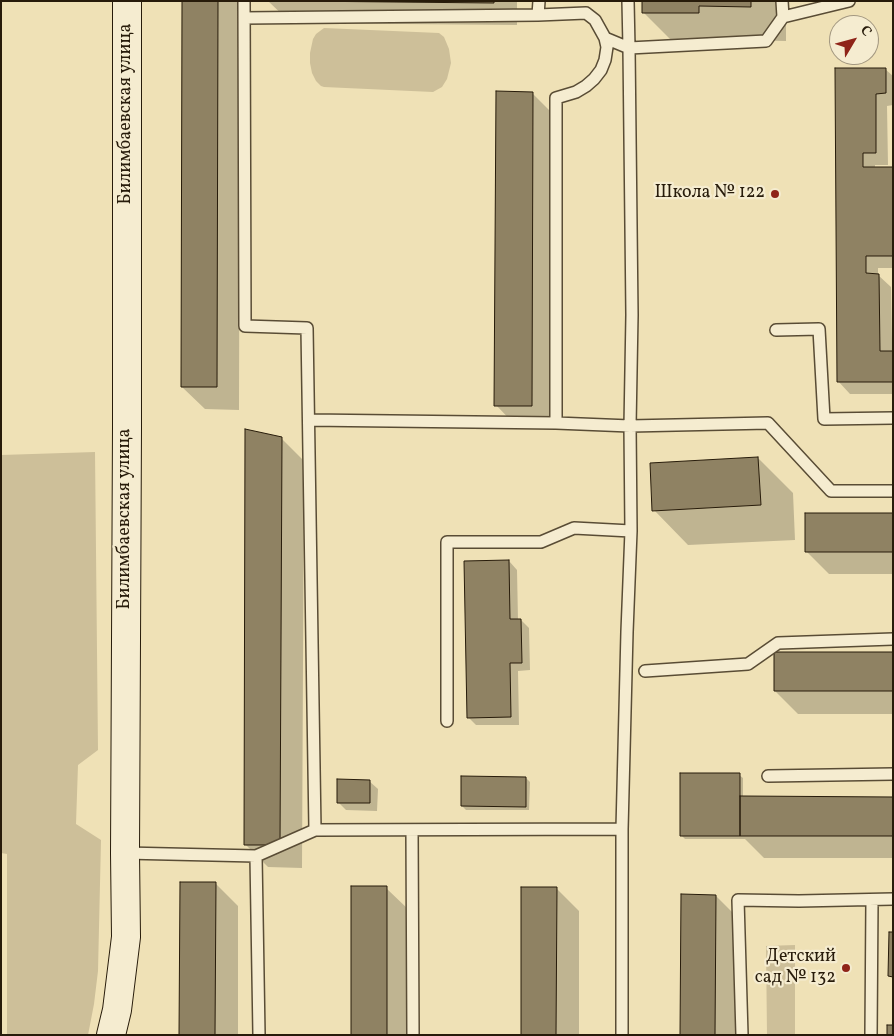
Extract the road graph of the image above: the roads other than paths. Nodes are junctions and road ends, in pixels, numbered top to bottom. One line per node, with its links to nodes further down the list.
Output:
1 (127, 1): 27 (main road, Билимбаевская улица)
2 (244, 1): 9 (lane)
3 (539, 1): 7 (lane)
4 (628, 1): 11 (lane)
5 (782, 1): 8 (lane)
6 (849, 1): 8 (lane)
7 (538, 15): 9 (lane); 10 (lane)
8 (783, 17): 11 (lane)
9 (244, 18): 14 (lane)
10 (605, 38): 11 (lane); 15 (lane)
11 (629, 48): 16 (lane)
12 (776, 330): 13 (lane)
13 (893, 418)
14 (308, 420): 15 (lane); 25 (lane)
15 (556, 423): 16 (lane)
16 (630, 426): 17 (lane); 18 (lane)
17 (893, 491)
18 (631, 531): 21 (lane); 24 (lane)
19 (893, 639): 20 (lane)
20 (645, 671)
21 (447, 721)
22 (893, 774): 23 (lane)
23 (768, 776)
24 (622, 829): 26 (lane); 34 (lane)
25 (315, 830): 26 (lane); 28 (lane)
26 (412, 830): 33 (lane)
27 (125, 853): 28 (lane); 31 (main road, Билимбаевская улица)
28 (256, 856): 32 (lane)
29 (893, 899): 30 (lane)
30 (872, 900): 35 (lane); 36 (lane)
31 (112, 1035)
32 (259, 1035)
33 (413, 1035)
34 (622, 1035)
35 (742, 1035)
36 (871, 1035)

